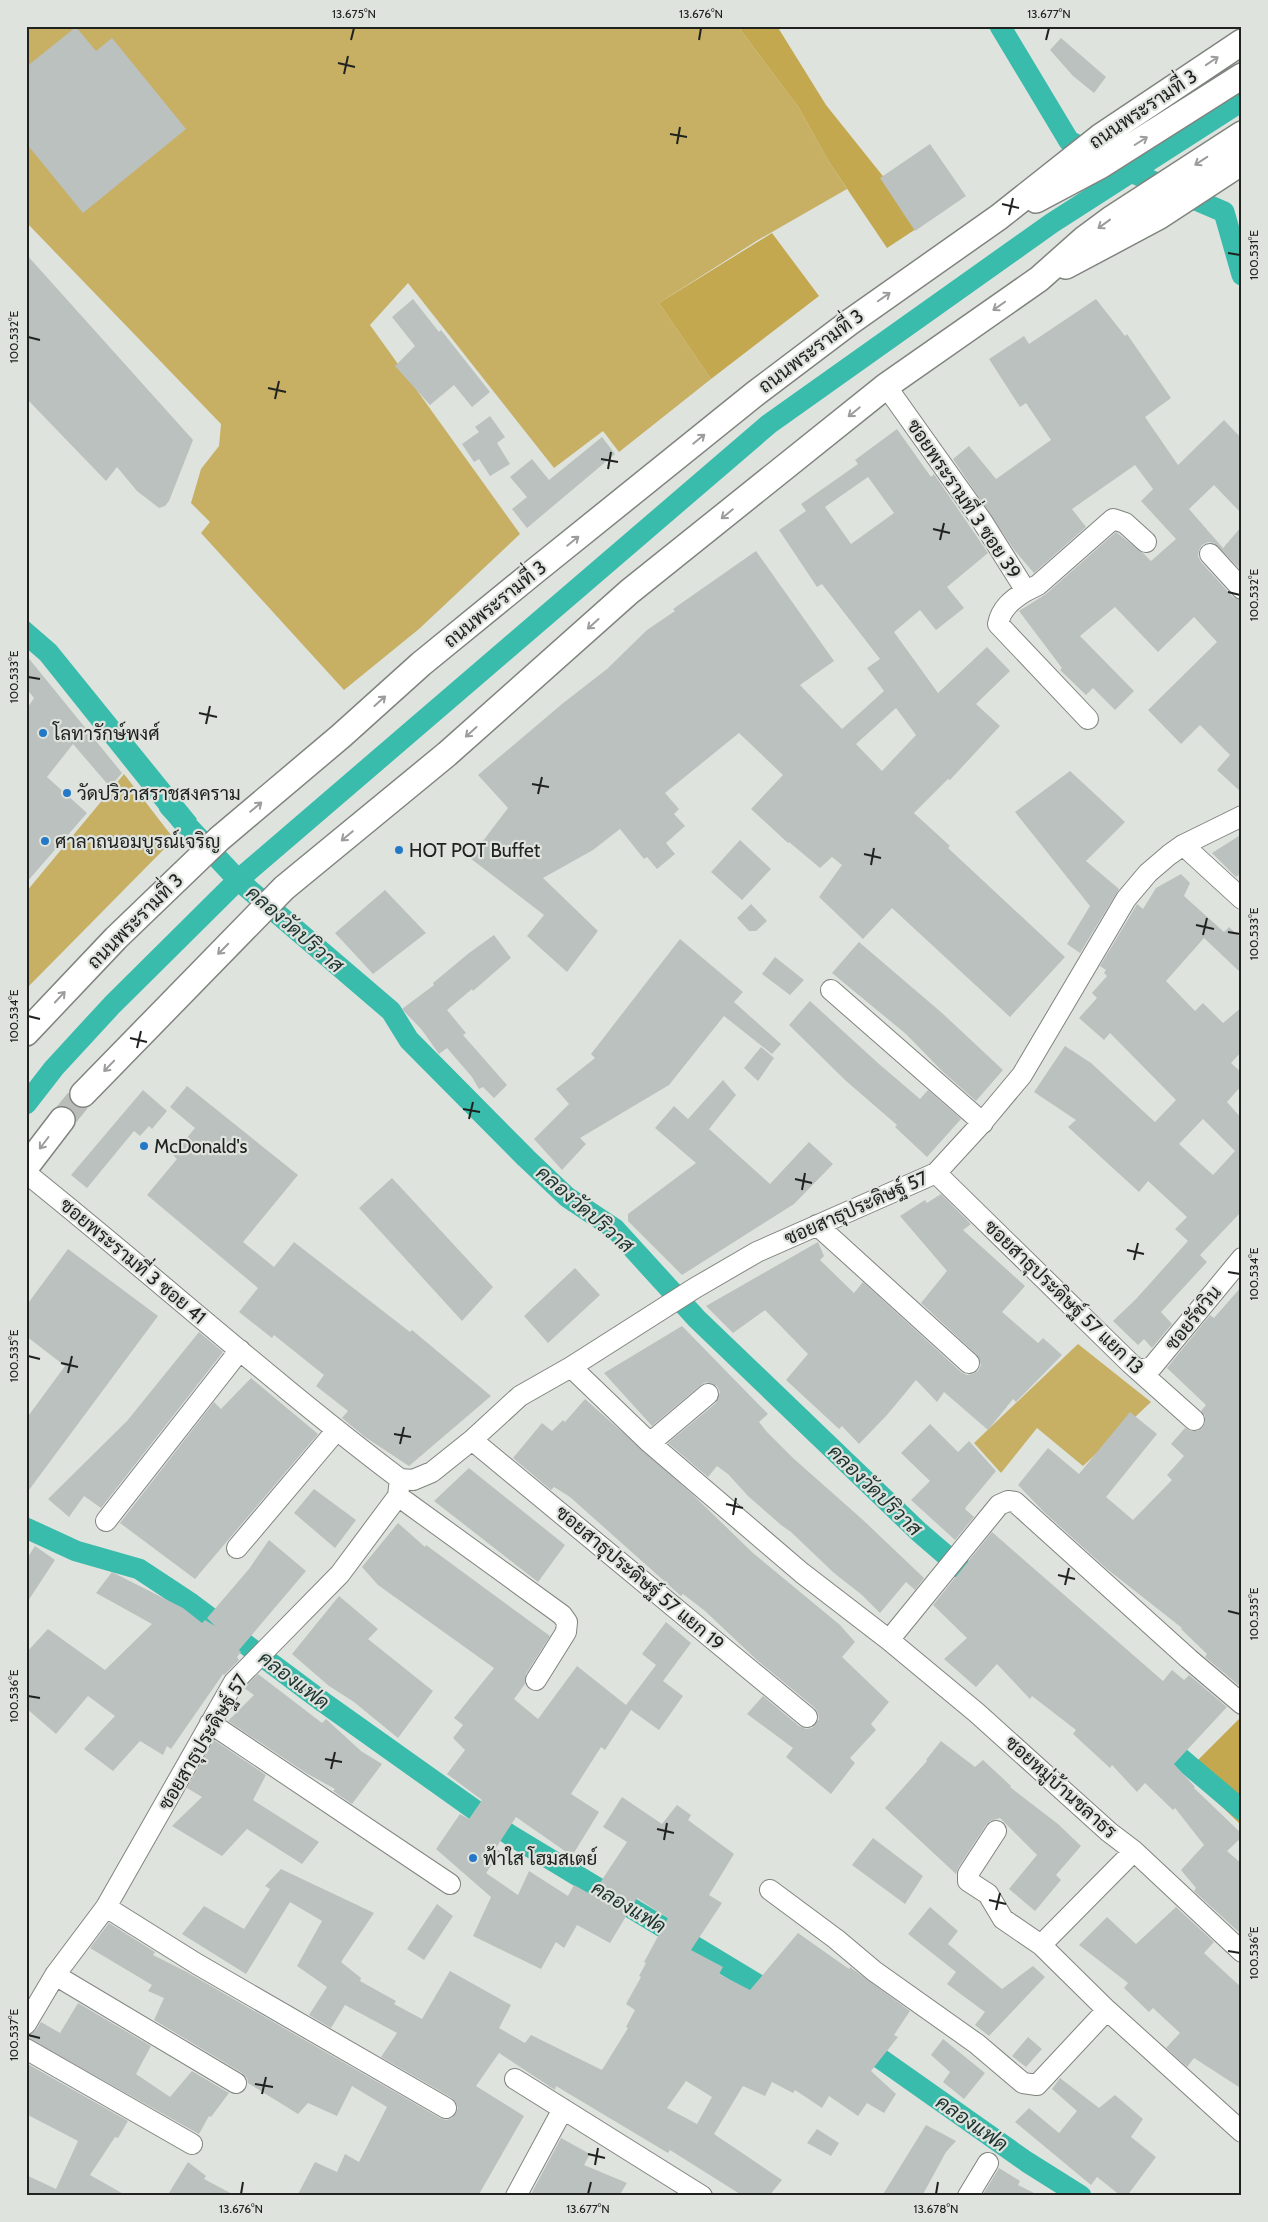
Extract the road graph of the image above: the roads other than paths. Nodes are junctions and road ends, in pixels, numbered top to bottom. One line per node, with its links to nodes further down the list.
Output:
1 (1242, 42): 6 (main road, ถนนพระรามที่ 3, one-way to 1)
2 (1242, 76): 6 (main road, ถนนพระรามที่ 3, one-way to 2)
3 (1242, 134): 5 (main road, one-way to 5)
4 (1237, 165): 5 (main road)
5 (1152, 207): 7 (main road, one-way to 7)
6 (999, 217): 17 (main road, ถนนพระรามที่ 3, one-way to 6)
7 (886, 386): 11 (street, ซอยพระรามที่ 3 ซอย 39); 18 (main road, one-way to 18)
8 (1146, 542): 11 (street)
9 (1210, 554): 10 (street)
10 (1242, 589)
11 (1026, 591): 12 (street, ซอยพระรามที่ 3 ซอย 39)
12 (1088, 719)
13 (1242, 816): 14 (street, ซอยสาธุประดิษฐ์ 57)
14 (1183, 845): 15 (street); 20 (street, ซอยสาธุประดิษฐ์ 57)
15 (1242, 899)
16 (831, 990): 20 (street)
17 (26, 1033)
18 (83, 1094)
19 (62, 1120): 21 (main road, one-way to 21)
20 (983, 1122): 23 (street, ซอยสาธุประดิษฐ์ 57)
21 (26, 1167)
22 (26, 1173): 26 (street, ซอยพระรามที่ 3 ซอย 41)
23 (936, 1173): 24 (street, ซอยสาธุประดิษฐ์ 57); 29 (street, ซอยสาธุประดิษฐ์ 57 แยก 13)
24 (818, 1225): 27 (street); 28 (street, ซอยสาธุประดิษฐ์ 57)
25 (1242, 1258): 29 (street, ซอยรัชวิน)
26 (240, 1350): 32 (street); 36 (street)
27 (969, 1363)
28 (571, 1367): 33 (street, ซอยสาธุประดิษฐ์ 57); 34 (street, ซอยหมู่บ้านชลาธร)
29 (1139, 1370): 31 (street, ซอยสาธุประดิษฐ์ 57 แยก 13)
30 (708, 1394): 34 (street)
31 (1194, 1420)
32 (336, 1431): 35 (street); 37 (street)
33 (472, 1440): 35 (street, ซอยสาธุประดิษฐ์ 57); 41 (street, ซอยสาธุประดิษฐ์ 57 แยก 19)
34 (650, 1443): 38 (street, ซอยหมู่บ้านชลาธร)
35 (399, 1488): 39 (street); 42 (street, ซอยสาธุประดิษฐ์ 57)
36 (106, 1521)
37 (237, 1548)
38 (882, 1634): 40 (street); 44 (street, ซอยหมู่บ้านชลาธร)
39 (536, 1680)
40 (1242, 1704)
41 (807, 1716)
42 (210, 1724): 45 (street); 47 (street, ซอยสาธุประดิษฐ์ 57)
43 (996, 1832): 48 (street)
44 (1134, 1851): 48 (street); 49 (street, ซอยหมู่บ้านชลาธร)
45 (450, 1884)
46 (770, 1890): 51 (street)
47 (106, 1908): 50 (street, ซอยสาธุประดิษฐ์ 57); 56 (street)
48 (1041, 1945): 51 (street)
49 (1242, 1952)
50 (55, 1975): 52 (street, ซอยสาธุประดิษฐ์ 57); 55 (street)
51 (1108, 2010): 58 (street)
52 (26, 2024)
53 (26, 2048): 59 (street)
54 (515, 2079): 57 (street)
55 (236, 2083)
56 (446, 2108)
57 (563, 2109): 61 (street); 62 (street)
58 (1242, 2132)
59 (192, 2144)
60 (988, 2163): 64 (street)
61 (676, 2189): 63 (street)
62 (516, 2196)
63 (702, 2196)
64 (968, 2196)

